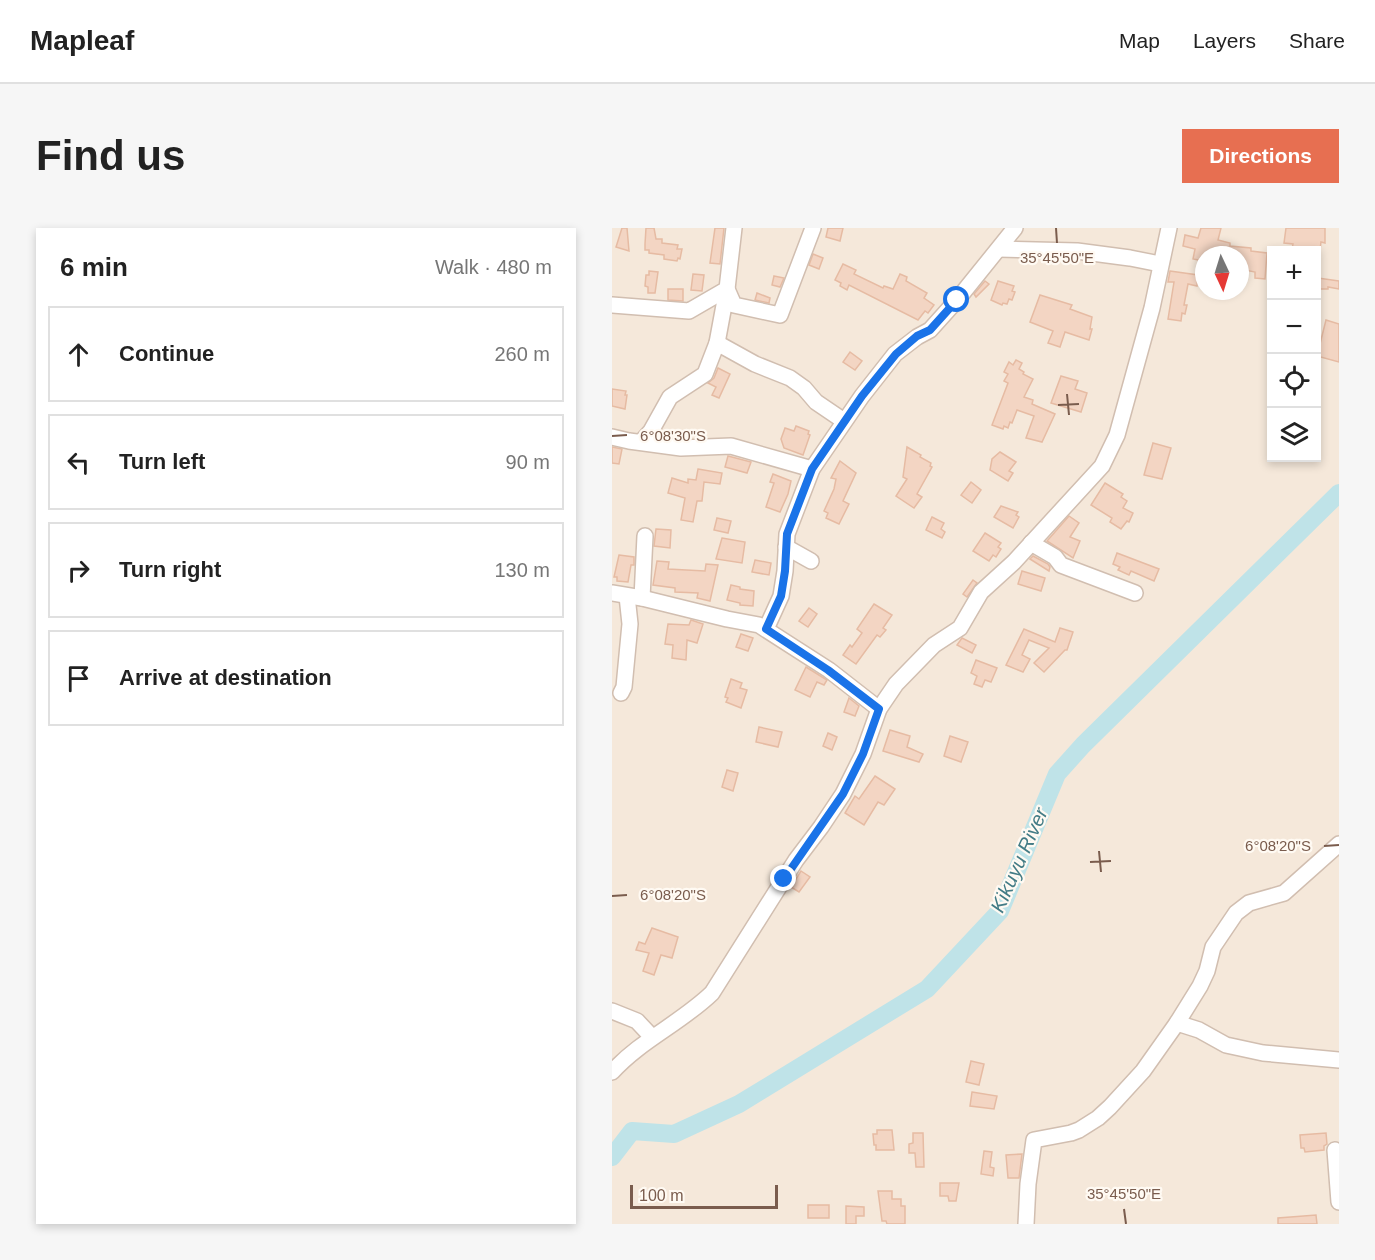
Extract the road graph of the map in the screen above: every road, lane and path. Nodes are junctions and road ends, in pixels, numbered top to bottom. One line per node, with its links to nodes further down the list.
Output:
1 (734, 228): 7 (street)
2 (813, 228): 7 (street)
3 (1015, 228): 5 (street)
4 (1169, 228): 6 (street)
5 (999, 249): 6 (street); 10 (street)
6 (1160, 264): 15 (street)
7 (727, 289): 8 (street); 9 (street)
8 (612, 305)
9 (717, 343): 10 (street); 12 (street)
10 (844, 421): 13 (street)
11 (612, 436): 12 (street)
12 (641, 442): 13 (street)
13 (812, 469): 16 (street)
14 (645, 536): 19 (street)
15 (1030, 543): 18 (street); 22 (street)
16 (786, 547): 17 (street); 20 (street)
17 (811, 561)
18 (1135, 593)
19 (627, 596): 20 (street); 21 (street)
20 (766, 629): 22 (street)
21 (621, 693)
22 (879, 709): 26 (street)
23 (1339, 843): 25 (street)
24 (612, 1011): 26 (street)
25 (1178, 1023): 27 (street); 31 (street)
26 (652, 1036): 28 (street)
27 (1339, 1060)
28 (612, 1072)
29 (1335, 1150): 30 (street)
30 (1339, 1202)
31 (1026, 1224)

